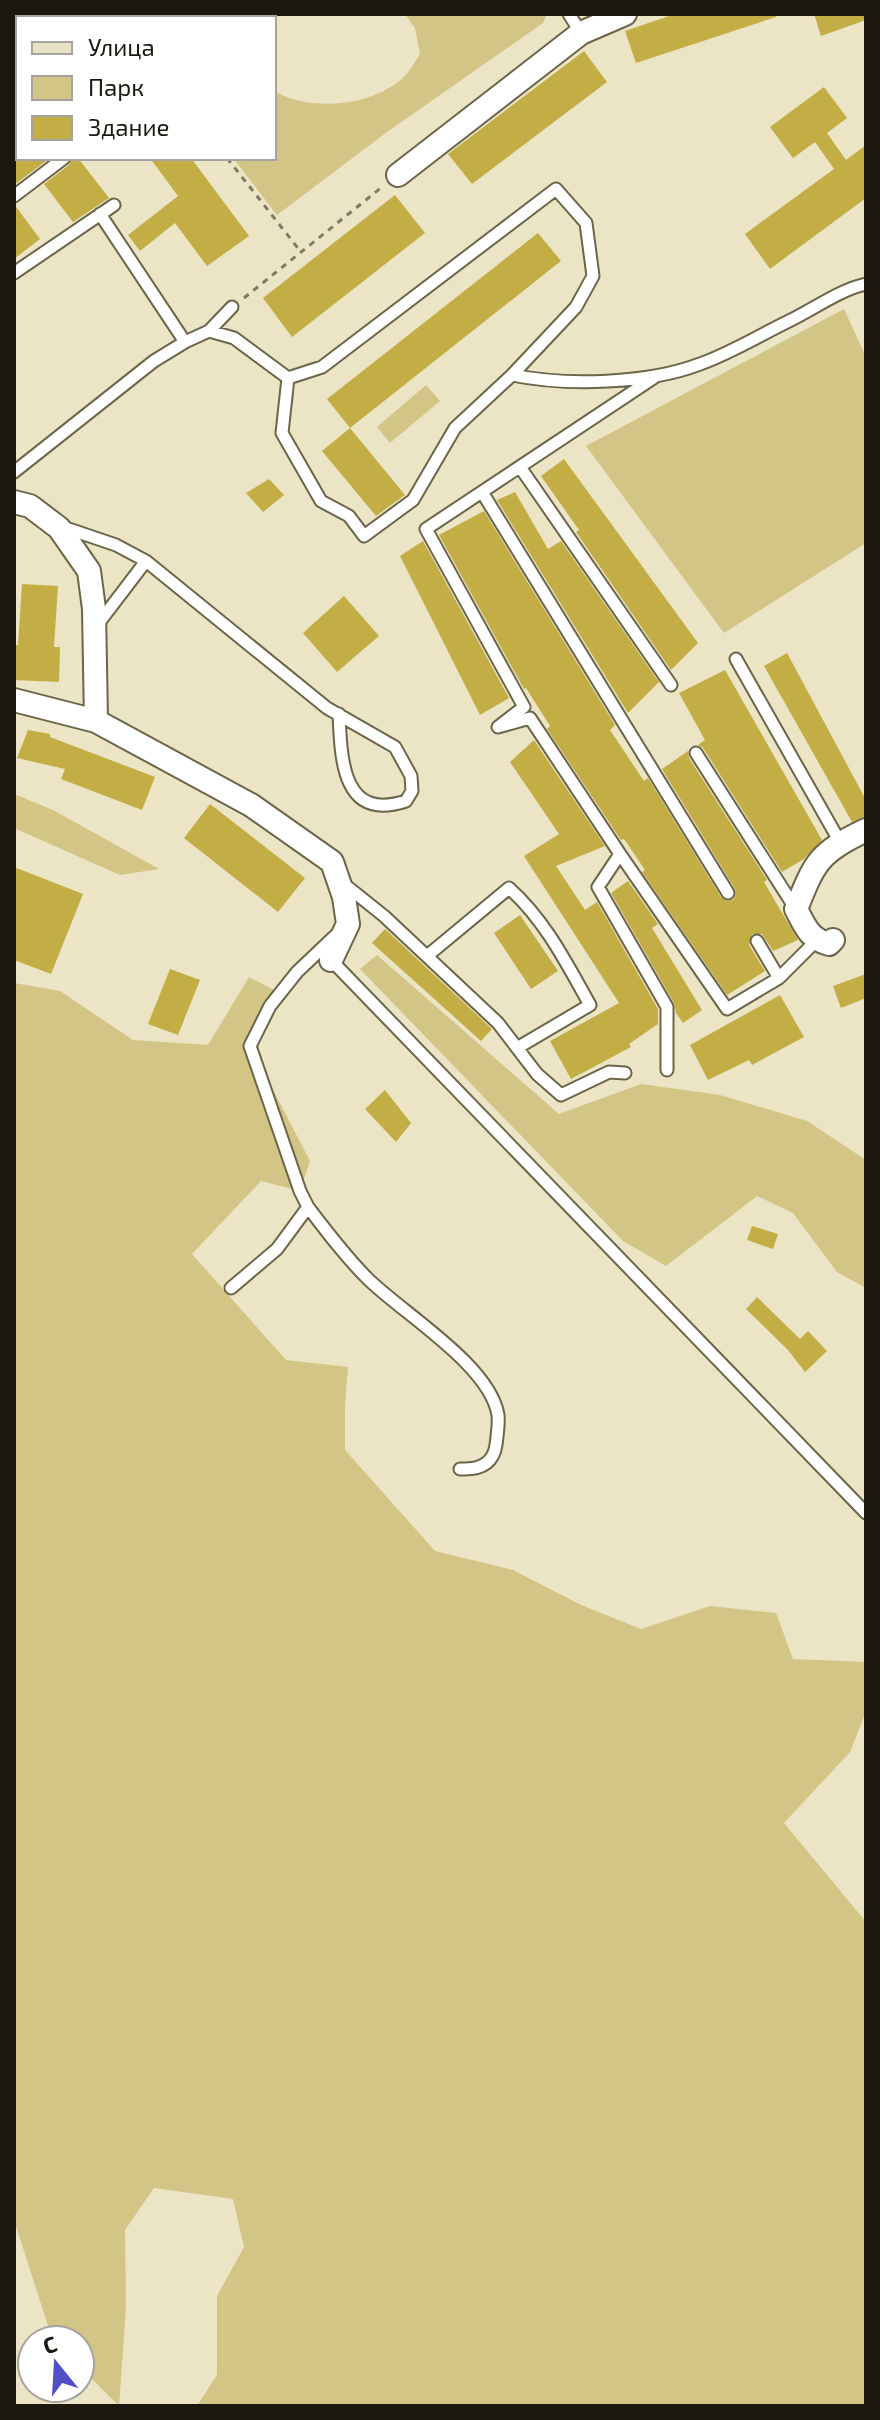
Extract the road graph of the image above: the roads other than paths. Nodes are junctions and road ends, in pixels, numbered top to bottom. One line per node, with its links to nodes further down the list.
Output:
1 (625, 14): 2 (street)
2 (575, 23): 4 (street)
3 (61, 160): 5 (lane)
4 (398, 175)
5 (14, 196)
6 (114, 205): 7 (lane)
7 (100, 214): 8 (lane); 12 (lane)
8 (14, 273)
9 (866, 284): 14 (lane)
10 (232, 307): 11 (lane)
11 (209, 331): 12 (lane); 15 (lane)
12 (185, 342): 17 (lane)
13 (512, 375): 14 (lane); 15 (lane); 15 (lane)
14 (655, 377): 16 (lane)
15 (288, 378)
16 (520, 467): 18 (lane); 24 (lane)
17 (14, 472)
18 (482, 492): 31 (lane); 33 (lane)
19 (14, 502): 20 (street)
20 (53, 524): 21 (lane); 22 (street)
21 (146, 561): 22 (lane); 26 (lane)
22 (95, 628): 27 (street)
23 (736, 659): 30 (lane)
24 (671, 685)
25 (14, 700): 27 (street)
26 (339, 714): 26 (lane)
27 (96, 721): 32 (street)
28 (696, 753): 34 (lane)
29 (866, 830): 30 (street)
30 (840, 842): 34 (street)
31 (620, 854): 40 (lane); 42 (lane)
32 (337, 878): 35 (street); 38 (lane)
33 (728, 893)
34 (796, 909): 36 (street)
35 (348, 924): 39 (street); 44 (lane)
36 (825, 940): 40 (lane)
37 (757, 941): 40 (lane)
38 (427, 956): 41 (lane); 41 (lane)
39 (331, 960): 47 (lane)
40 (779, 978)
41 (517, 1048): 43 (lane)
42 (667, 1070)
43 (625, 1073)
44 (308, 1207): 45 (lane); 46 (lane)
45 (231, 1288)
46 (460, 1469)
47 (866, 1513)

